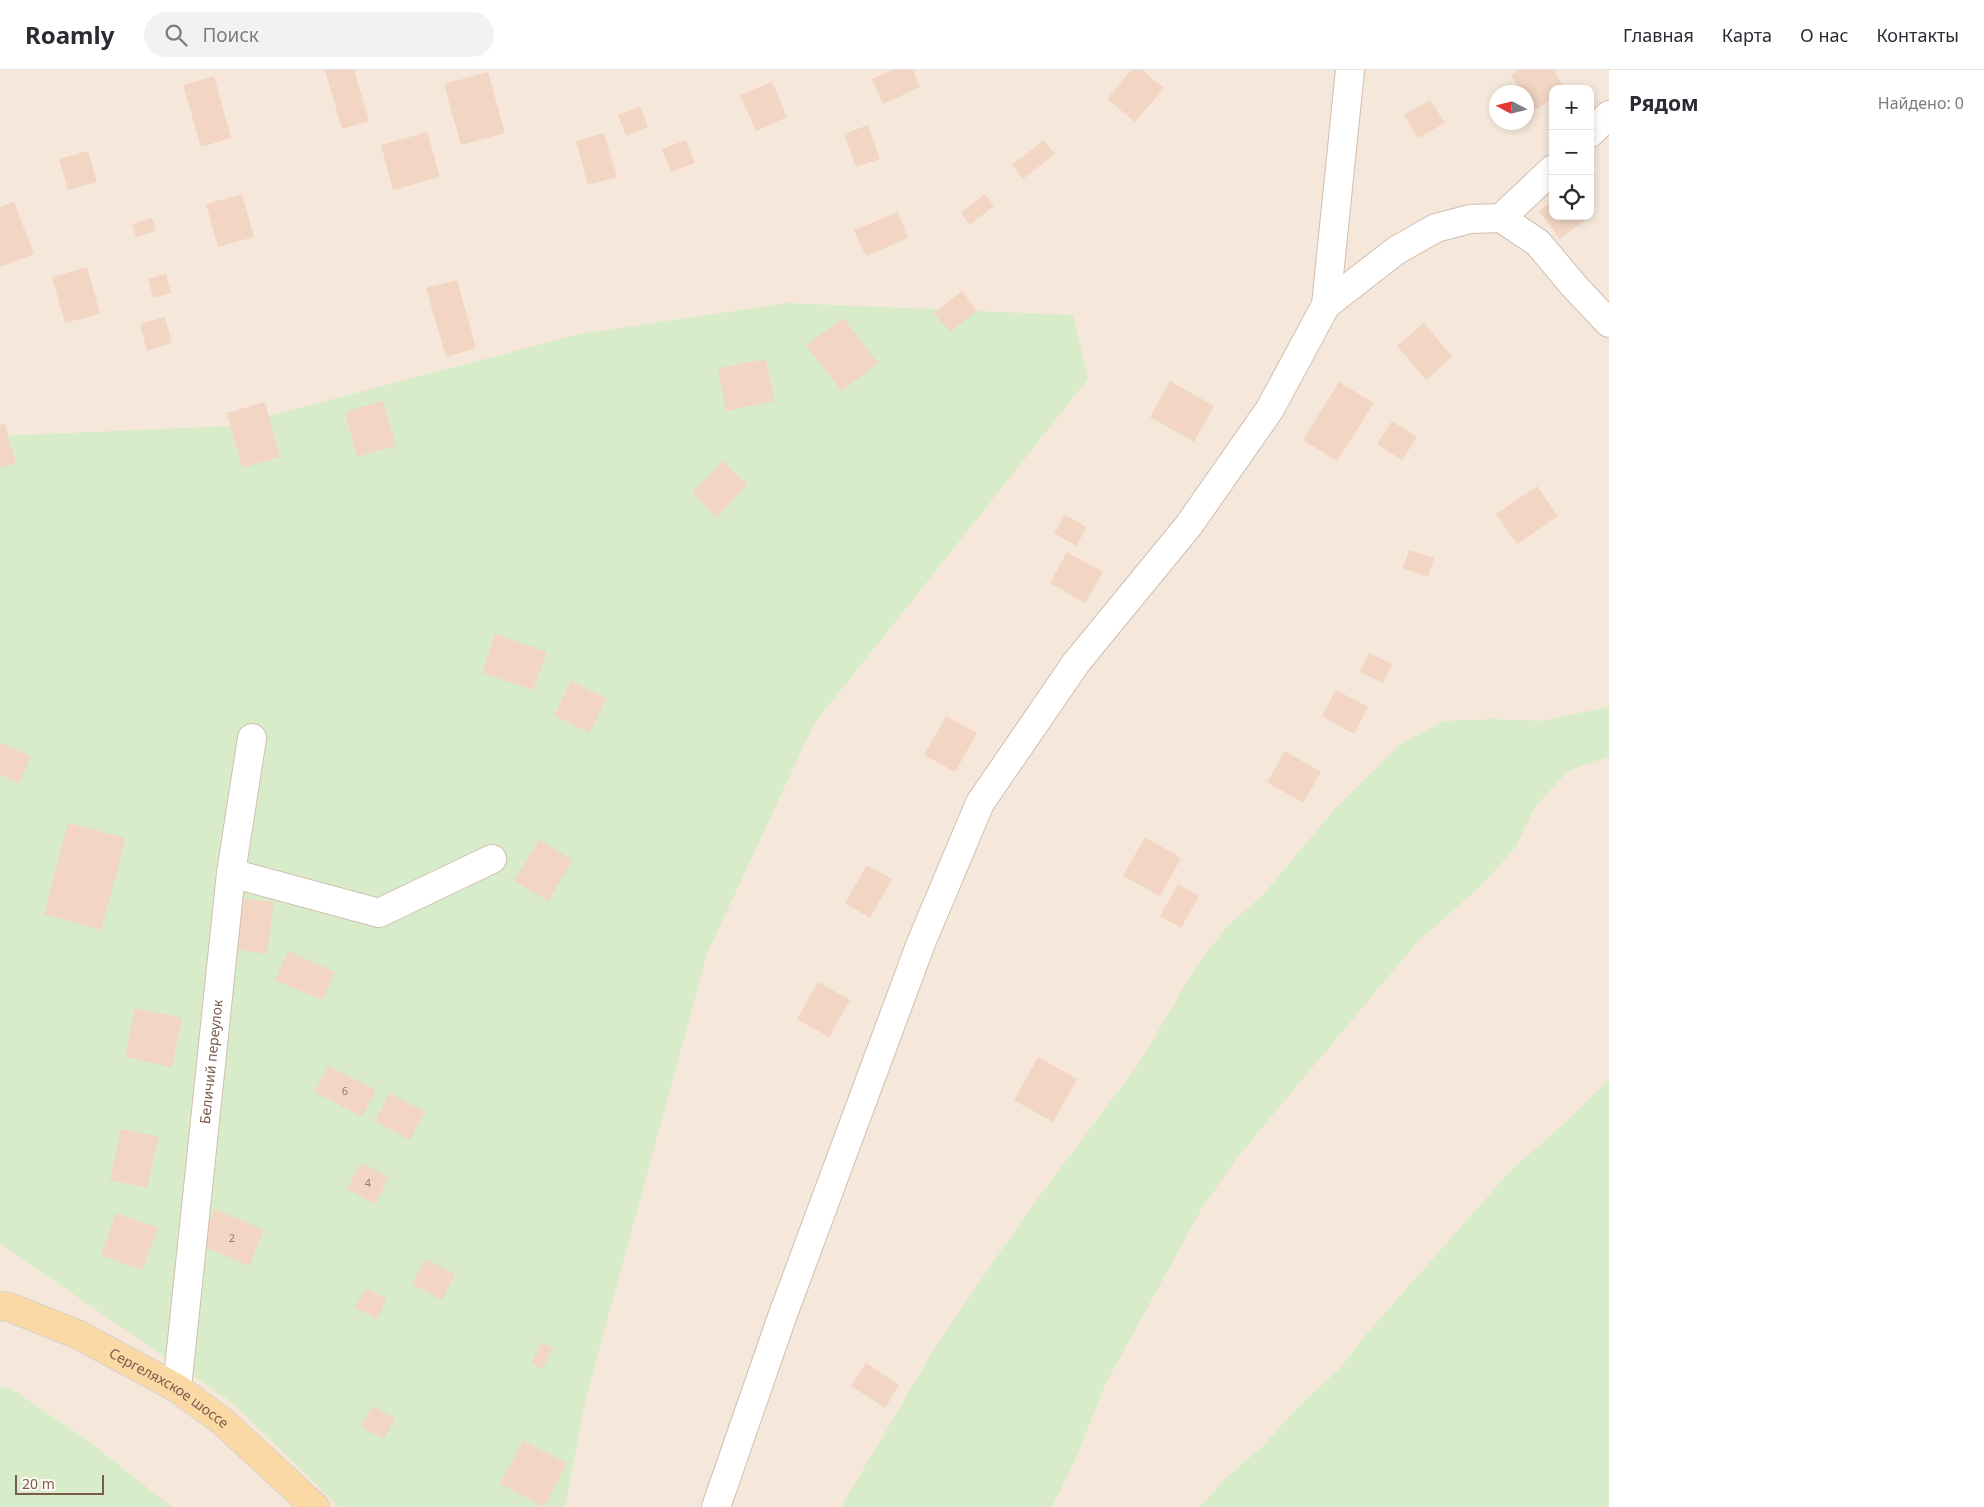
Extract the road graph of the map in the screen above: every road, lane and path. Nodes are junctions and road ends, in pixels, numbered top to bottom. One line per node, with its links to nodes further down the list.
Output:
1 (1350, 70): 6 (street)
2 (1609, 115): 3 (street)
3 (1593, 130)
4 (1549, 173): 5 (street)
5 (1500, 218): 6 (street); 7 (street)
6 (1326, 305): 14 (street)
7 (1609, 323)
8 (252, 738): 10 (street, Беличий переулок)
9 (492, 859): 10 (street)
10 (231, 873): 12 (street, Беличий переулок)
11 (0, 1306): 12 (main road, Сергеляхское шоссе)
12 (177, 1388): 13 (main road, Сергеляхское шоссе)
13 (315, 1507)
14 (716, 1507)

